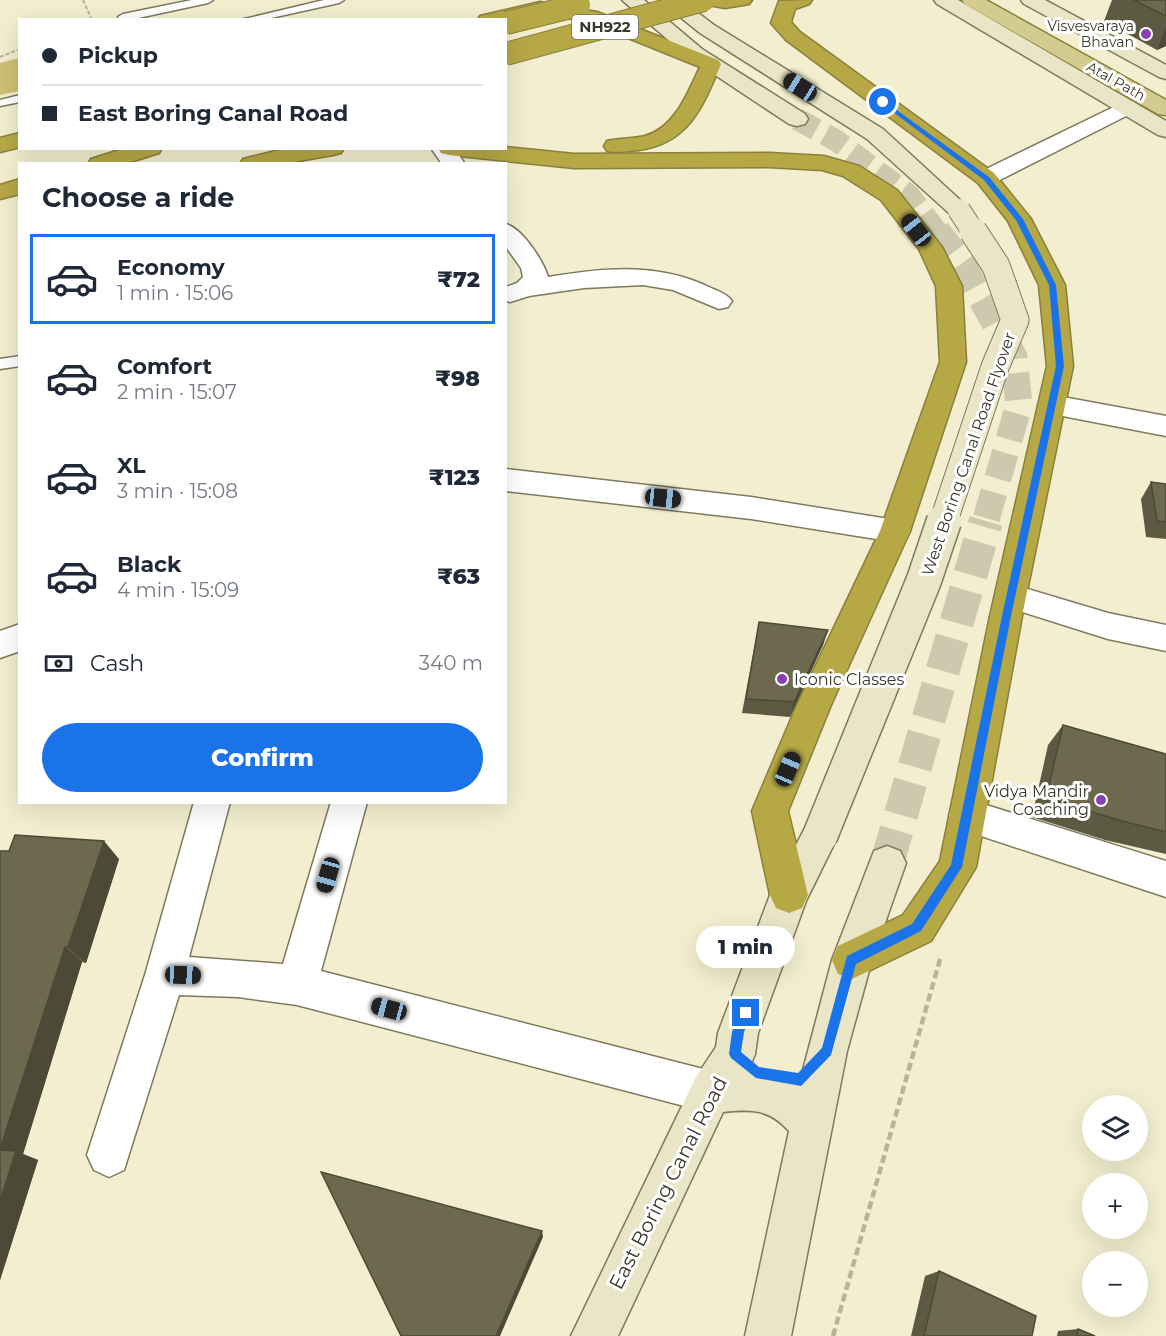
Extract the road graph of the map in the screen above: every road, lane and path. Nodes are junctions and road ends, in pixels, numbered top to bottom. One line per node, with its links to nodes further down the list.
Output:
1 (83, 0): 15 (path)
2 (208, 0): 16 (lane)
3 (339, 0): 17 (lane)
4 (597, 0): 19 (highway, NH922, bridge)
5 (632, 0): 23 (main road)
6 (669, 0): 60 (main road, West Boring Canal Road Flyover, bridge)
7 (704, 0): 21 (highway, NH922, bridge)
8 (710, 0): 9 (highway)
9 (742, 0)
10 (802, 0): 37 (highway)
11 (944, 0): 26 (main road)
12 (972, 0): 26 (main road, Atal Path)
13 (1007, 0): 24 (main road, Atal Path)
14 (1031, 0): 24 (main road)
15 (91, 18)
16 (123, 18)
17 (254, 18)
18 (496, 18): 23 (highway)
19 (507, 22)
20 (18, 50): 22 (path)
21 (507, 54)
22 (0, 57)
23 (711, 64): 29 (main road); 31 (highway)
24 (1165, 78)
25 (18, 98): 27 (lane)
26 (1132, 100): 28 (main road, Atal Path); 30 (main road); 37 (street)
27 (0, 103)
28 (1166, 109)
29 (797, 119)
30 (1166, 130)
31 (507, 141)
32 (144, 150): 35 (highway)
33 (319, 150): 36 (highway)
34 (468, 150): 50 (highway)
35 (106, 162)
36 (259, 162)
37 (986, 178): 47 (highway)
38 (18, 187): 39 (highway)
39 (0, 192)
40 (0, 201): 41 (highway)
41 (18, 202)
42 (507, 232): 43 (street)
43 (516, 293): 44 (street)
44 (720, 301)
45 (18, 361): 46 (lane)
46 (0, 364)
47 (1052, 405): 48 (street); 51 (highway)
48 (1166, 426)
49 (507, 480): 50 (street)
50 (895, 531): 60 (highway)
51 (1011, 596): 53 (street); 57 (highway)
52 (18, 638): 54 (street)
53 (1166, 638)
54 (0, 645)
55 (211, 804): 63 (street)
56 (348, 804): 64 (street)
57 (967, 815): 59 (street); 62 (highway)
58 (887, 863): 62 (main road)
59 (1166, 879)
60 (789, 895): 66 (main road, East Boring Canal Road)
61 (943, 948): 72 (path)
62 (852, 960): 65 (main road)
63 (165, 975): 64 (street); 69 (street)
64 (297, 985): 67 (street)
65 (827, 1051): 66 (main road); 68 (main road)
66 (735, 1054): 67 (main road, East Boring Canal Road)
67 (711, 1092): 68 (main road); 70 (main road, East Boring Canal Road)
68 (813, 1126): 71 (main road)
69 (109, 1155)
70 (594, 1336)
71 (768, 1336)
72 (833, 1336)

